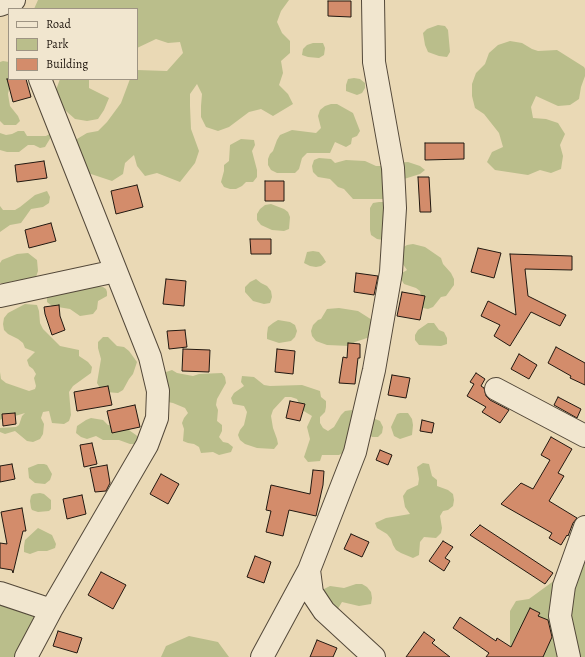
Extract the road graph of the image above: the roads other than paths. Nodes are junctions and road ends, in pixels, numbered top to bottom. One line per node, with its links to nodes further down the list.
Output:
1 (373, 0): 8 (street)
2 (40, 80): 3 (street)
3 (116, 271): 4 (street); 10 (street)
4 (0, 296)
5 (496, 389): 6 (street)
6 (585, 436)
7 (585, 527): 14 (street)
8 (309, 570): 12 (street); 13 (street)
9 (0, 593): 10 (street)
10 (51, 610): 11 (street)
11 (26, 657)
12 (262, 657)
13 (374, 657)
14 (569, 657)

